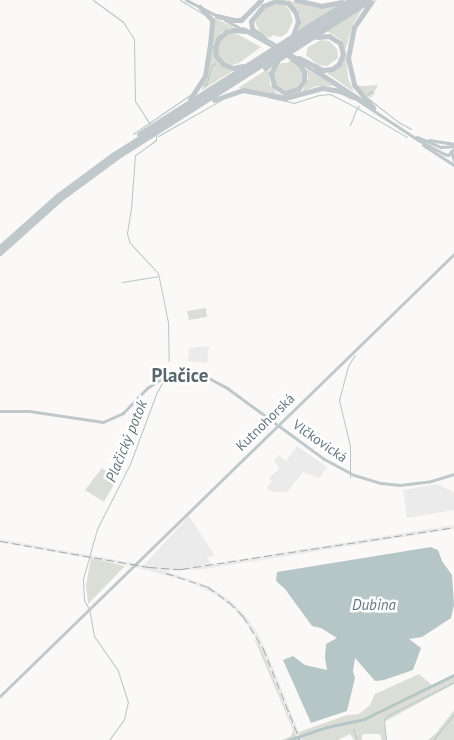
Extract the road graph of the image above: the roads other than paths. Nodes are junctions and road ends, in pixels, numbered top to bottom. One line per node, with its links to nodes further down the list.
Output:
1 (186, 0): 8 (main road)
2 (261, 0): 9 (highway)
3 (296, 0): 4 (highway)
4 (348, 0): 13 (highway)
5 (356, 0): 24 (highway)
6 (364, 0): 24 (highway)
7 (371, 0): 15 (highway); 23 (highway)
8 (200, 7): 9 (main road); 22 (highway)
9 (217, 16): 10 (main road)
10 (234, 24): 11 (main road); 12 (main road)
11 (245, 31): 14 (main road); 19 (highway)
12 (264, 38): 13 (highway); 14 (main road)
13 (287, 41): 19 (highway)
14 (269, 43): 16 (main road); 18 (main road)
15 (306, 43): 17 (highway); 18 (highway)
16 (288, 55): 18 (highway)
17 (281, 58): 18 (highway); 21 (highway)
18 (297, 60): 20 (main road); 23 (main road)
19 (251, 64): 22 (highway)
20 (353, 97): 21 (highway); 26 (main road)
21 (214, 100): 24 (highway)
22 (182, 106): 24 (highway)
23 (373, 108): 26 (main road)
24 (159, 127): 25 (highway); 25 (highway)
25 (152, 131): 32 (highway); 33 (highway)
26 (411, 135): 27 (main road); 28 (main road); 30 (main road); 31 (main road)
27 (454, 146): 28 (main road); 29 (main road)
28 (446, 147): 29 (main road); 30 (main road)
29 (450, 152): 30 (main road); 31 (main road)
30 (444, 154): 31 (main road)
31 (454, 163)
32 (0, 247)
33 (0, 253)
34 (454, 254): 36 (main road, Kutnohorská)
35 (0, 411): 36 (main road, Vlčkovická)
36 (278, 425): 37 (main road, Vlčkovická); 38 (main road, Kutnohorská)
37 (453, 474)
38 (0, 696)

